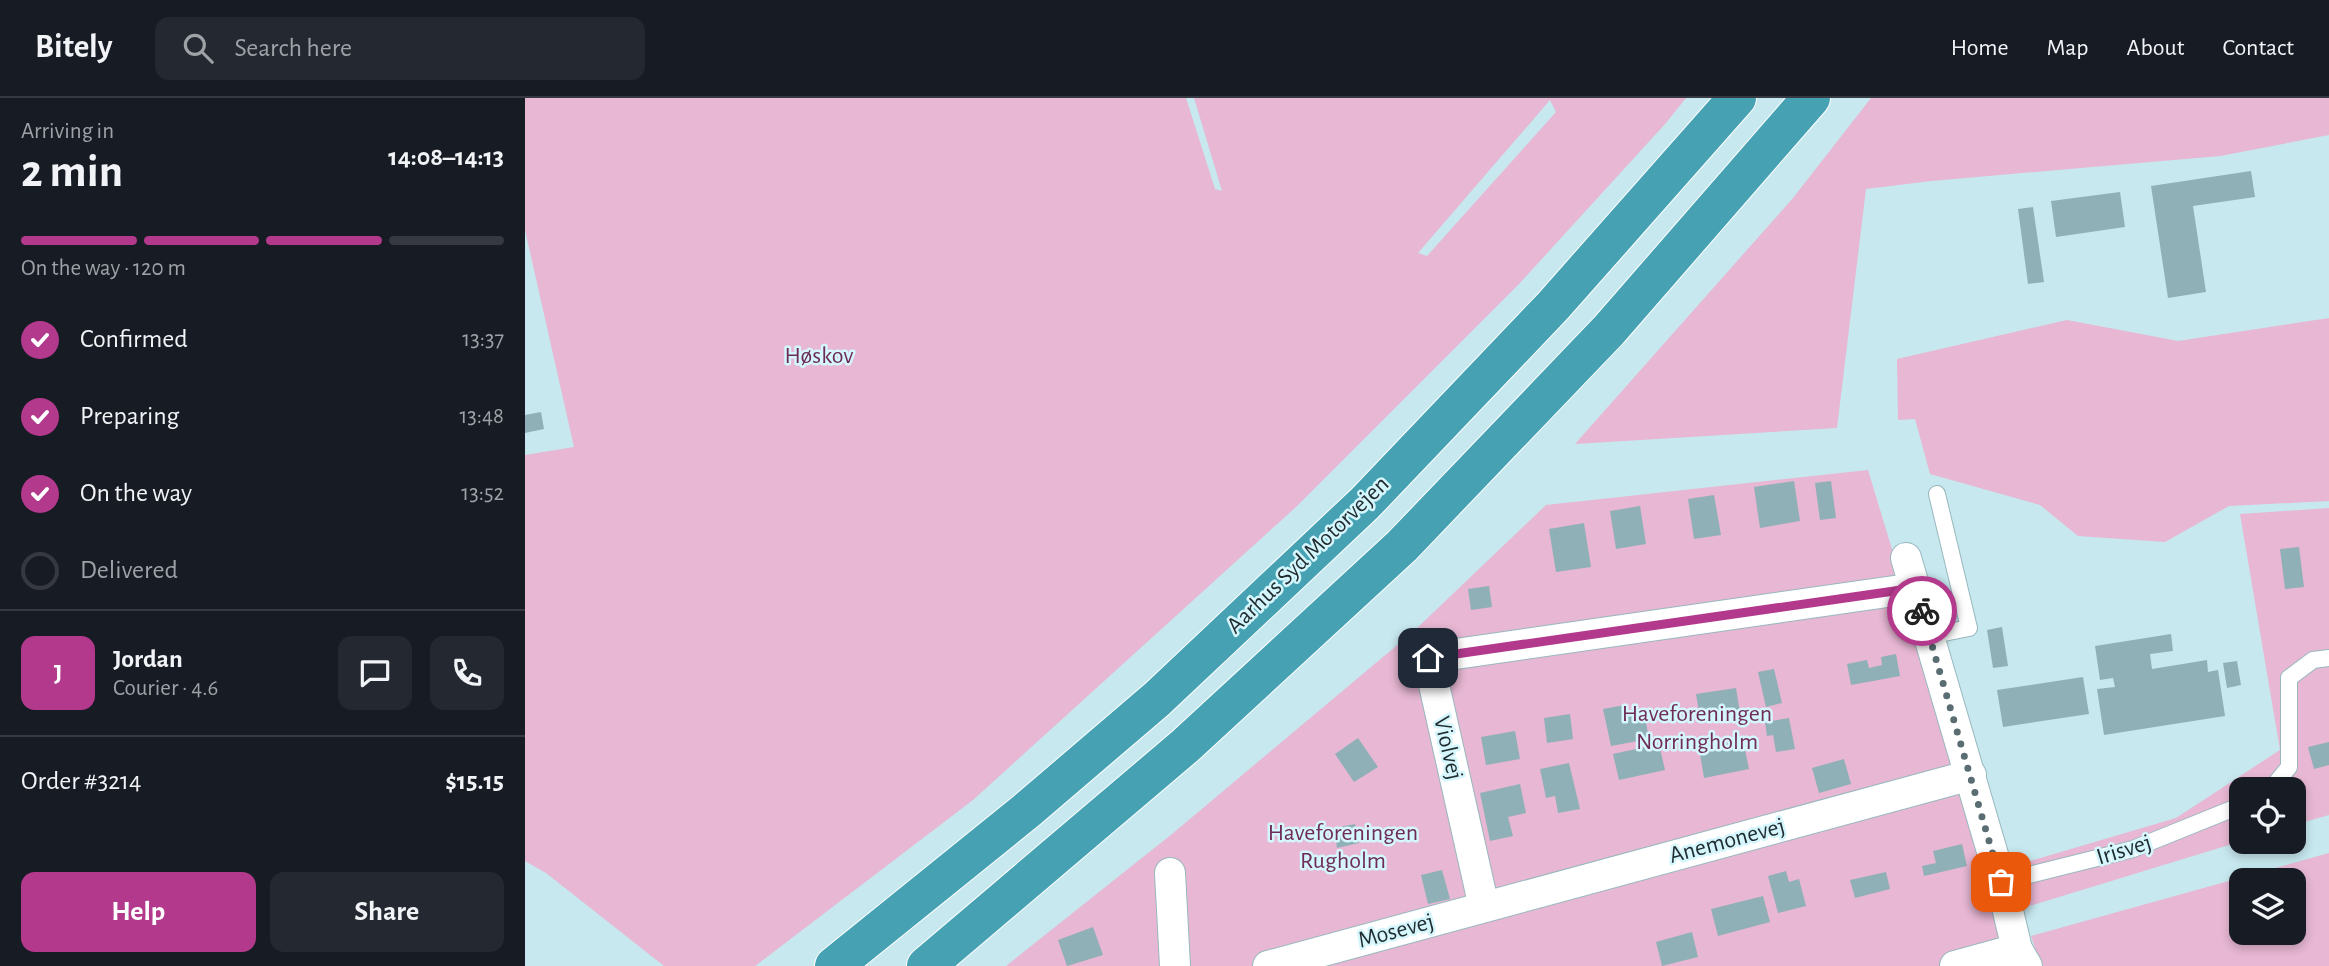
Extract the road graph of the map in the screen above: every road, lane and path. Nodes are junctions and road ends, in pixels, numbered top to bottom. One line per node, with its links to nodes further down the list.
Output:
1 (1737, 98): 15 (highway, Aarhus Syd Motorvejen)
2 (1811, 98): 16 (highway)
3 (1937, 494): 6 (lane)
4 (1906, 558): 5 (street)
5 (1915, 588): 6 (street); 13 (street, Violvej)
6 (1929, 636): 8 (street)
7 (2329, 658): 9 (lane)
8 (1971, 775): 12 (street); 13 (street, Anemonevej)
9 (2280, 777)
10 (2229, 810): 12 (lane, Irisvej)
11 (1170, 873): 17 (street)
12 (2001, 882): 14 (street)
13 (1484, 908): 18 (street, Mosevej)
14 (2022, 957): 19 (street)
15 (834, 966)
16 (926, 966)
17 (1175, 966)
18 (1268, 966)
19 (1955, 966)

